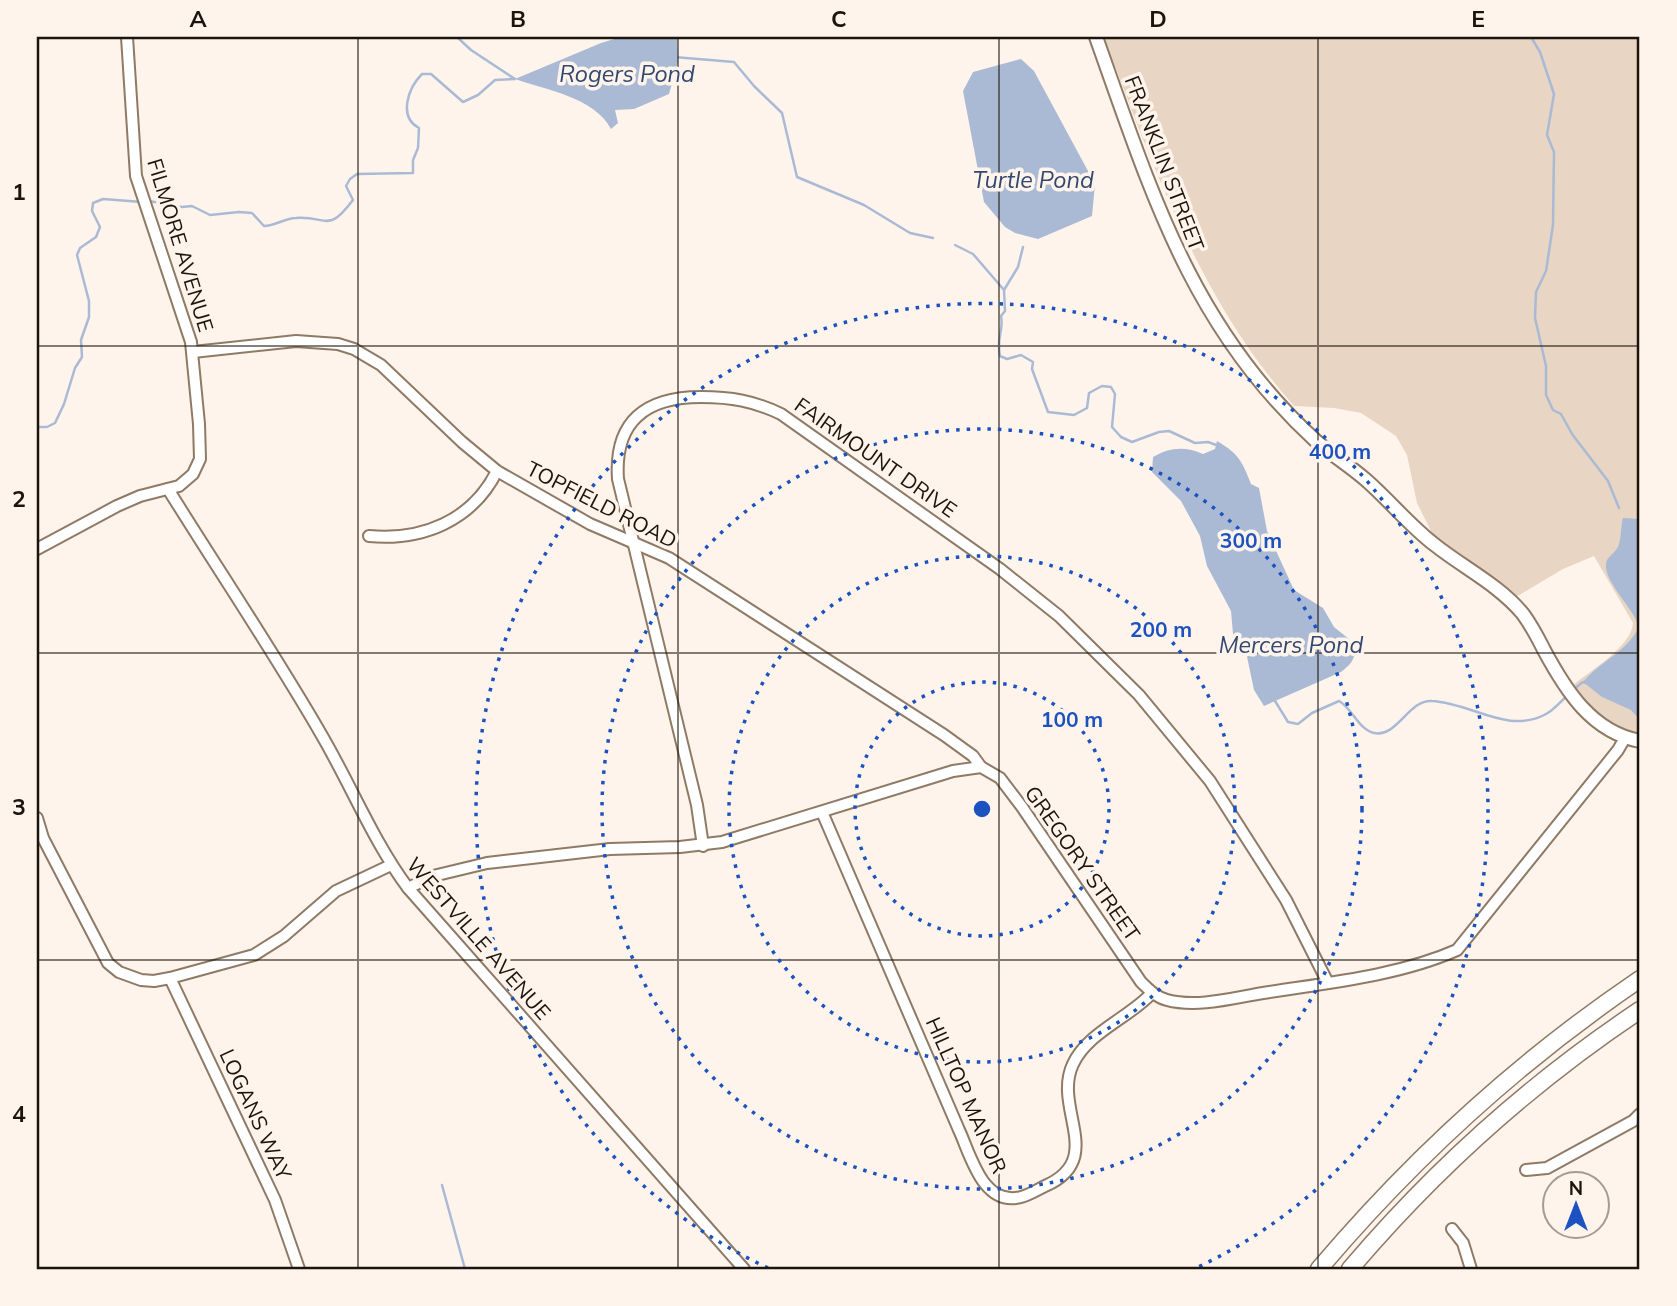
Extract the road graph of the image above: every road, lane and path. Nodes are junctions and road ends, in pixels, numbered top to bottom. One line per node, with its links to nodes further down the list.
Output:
1 (127, 37): 3 (street, FILMORE AVENUE)
2 (1097, 37): 9 (main road, FRANKLIN STREET)
3 (193, 352): 4 (street, TOPFIELD ROAD); 5 (street, FILMORE AVENUE)
4 (497, 471): 6 (street); 7 (street, TOPFIELD ROAD)
5 (168, 489): 8 (street, FILMORE AVENUE); 15 (street, WESTVILLE AVENUE)
6 (369, 536)
7 (635, 544): 11 (street, TOPFIELD ROAD); 14 (street, FAIRMOUNT DRIVE); 19 (street, FAIRMOUNT DRIVE)
8 (37, 549)
9 (1625, 738): 10 (main road, FRANKLIN STREET); 19 (street)
10 (1640, 741)
11 (981, 767): 12 (street); 20 (street, GREGORY STREET)
12 (822, 812): 14 (street); 20 (street, HILLTOP MANOR)
13 (37, 818): 17 (street)
14 (703, 846): 16 (street)
15 (391, 865): 16 (street, WESTVILLE AVENUE); 17 (street)
16 (408, 888): 26 (street, WESTVILLE AVENUE)
17 (170, 978): 25 (street, LOGANS WAY)
18 (1640, 979): 27 (highway)
19 (1328, 982): 20 (street)
20 (1152, 993)
21 (1640, 1010): 28 (highway)
22 (1640, 1114): 23 (street)
23 (1526, 1170)
24 (1451, 1228): 29 (street)
25 (299, 1269)
26 (744, 1269)
27 (1318, 1269)
28 (1350, 1269)
29 (1471, 1269)

